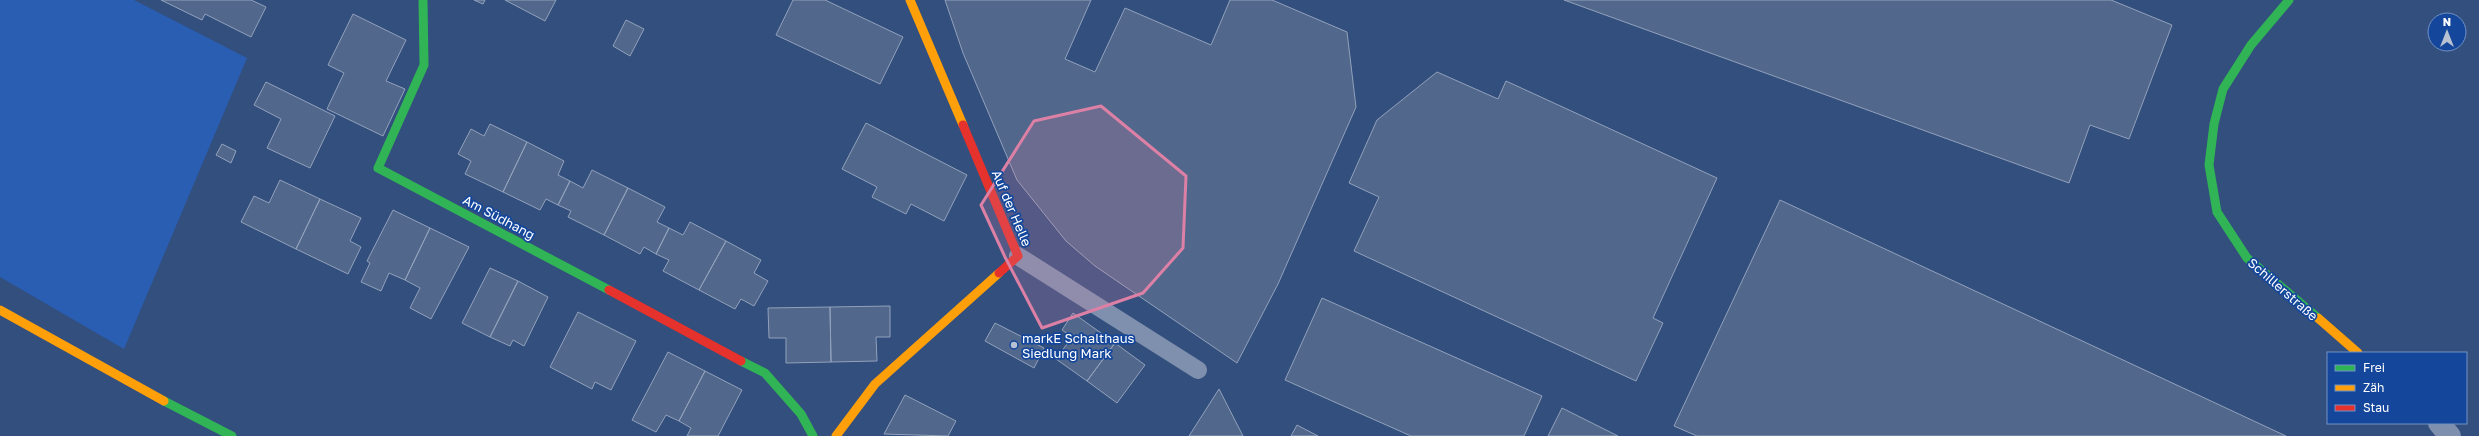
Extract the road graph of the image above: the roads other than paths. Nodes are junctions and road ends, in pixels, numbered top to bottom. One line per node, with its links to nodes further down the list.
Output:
1 (423, 0): 10 (street, Am Südhang)
2 (910, 0): 4 (street, Auf der Helle)
3 (2289, 0): 6 (street, Schillerstraße)
4 (1018, 256): 7 (lane); 11 (street, Auf der Helle)
5 (0, 310): 9 (street)
6 (2357, 352)
7 (1198, 370)
8 (2440, 424): 12 (street)
9 (232, 436)
10 (813, 436)
11 (836, 436)
12 (2450, 436)

